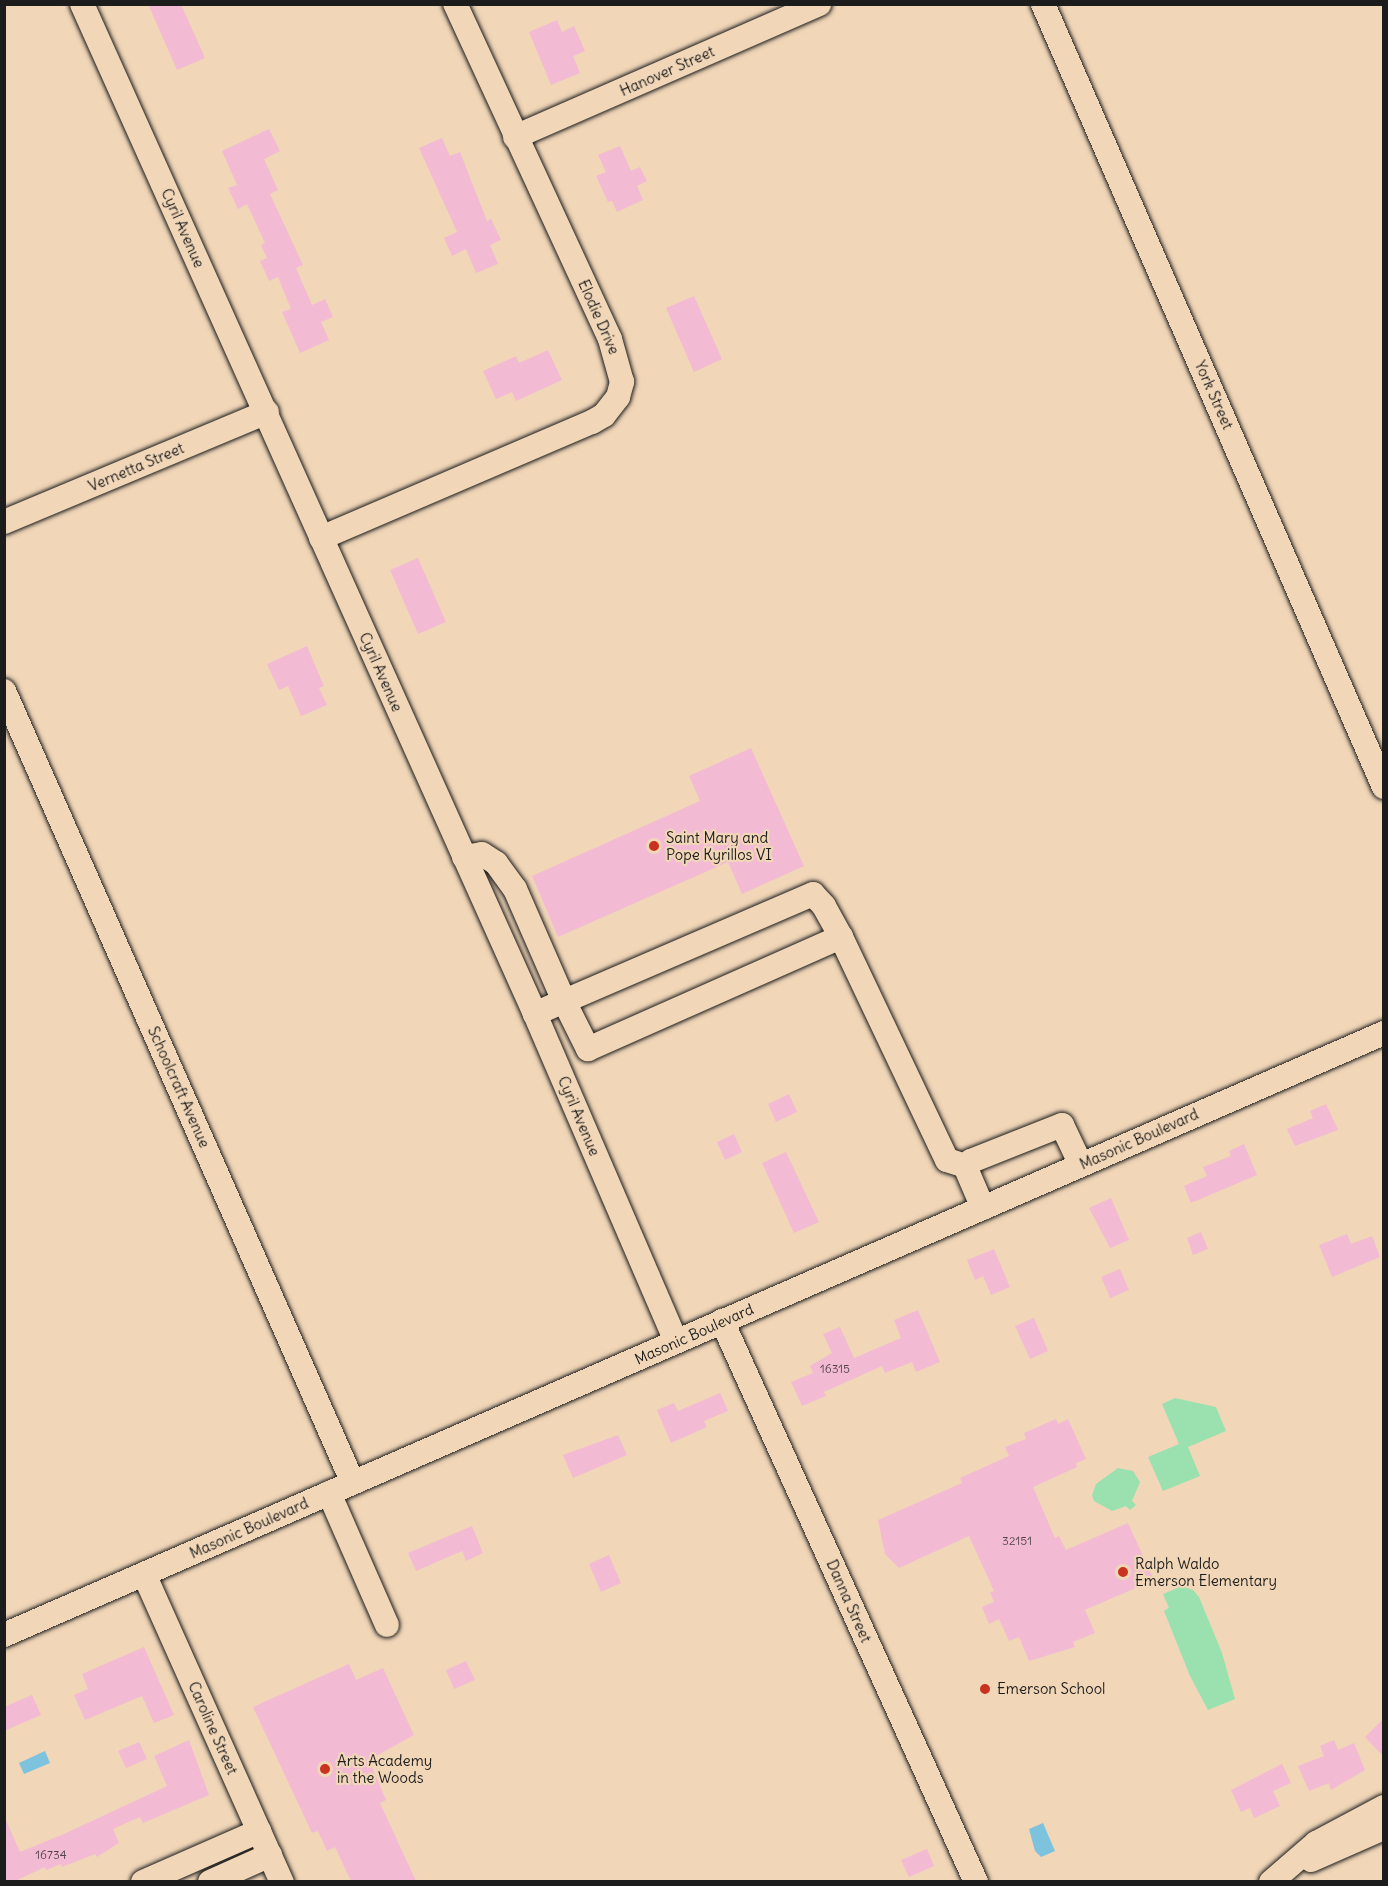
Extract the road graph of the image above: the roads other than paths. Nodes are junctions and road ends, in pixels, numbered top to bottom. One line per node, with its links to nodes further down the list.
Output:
1 (82, 4): 6 (street, Cyril Avenue)
2 (456, 4): 5 (street, Elodie Drive)
3 (819, 4): 5 (street, Hanover Street)
4 (1042, 4): 10 (street, York Street)
5 (515, 137): 8 (street, Elodie Drive)
6 (267, 412): 7 (street, Vernetta Street); 8 (street, Cyril Avenue)
7 (4, 522)
8 (321, 538): 11 (street, Cyril Avenue)
9 (4, 691): 21 (street, Schoolcraft Avenue)
10 (1383, 787)
11 (464, 857): 13 (street); 14 (street, Cyril Avenue)
12 (841, 938): 13 (street); 13 (street); 17 (street)
13 (564, 1001): 14 (street)
14 (535, 1014): 20 (street, Cyril Avenue)
15 (1383, 1032): 16 (street, Masonic Boulevard)
16 (1081, 1165): 17 (street); 18 (street, Masonic Boulevard)
17 (964, 1166): 18 (street)
18 (983, 1208): 19 (street, Masonic Boulevard)
19 (722, 1322): 20 (street, Masonic Boulevard); 34 (street, Danna Street)
20 (676, 1341): 21 (street, Masonic Boulevard)
21 (353, 1483): 22 (street, Masonic Boulevard)
22 (329, 1493): 23 (street, Masonic Boulevard); 24 (street)
23 (144, 1574): 25 (street, Masonic Boulevard); 28 (street, Caroline Street)
24 (387, 1625)
25 (4, 1635)
26 (1383, 1807): 30 (street)
27 (1383, 1828): 30 (street)
28 (259, 1831): 29 (street, Caroline Street); 31 (street)
29 (270, 1855): 32 (street); 33 (street, Caroline Street)
30 (1279, 1876)
31 (143, 1881)
32 (210, 1881)
33 (282, 1881)
34 (976, 1881)

